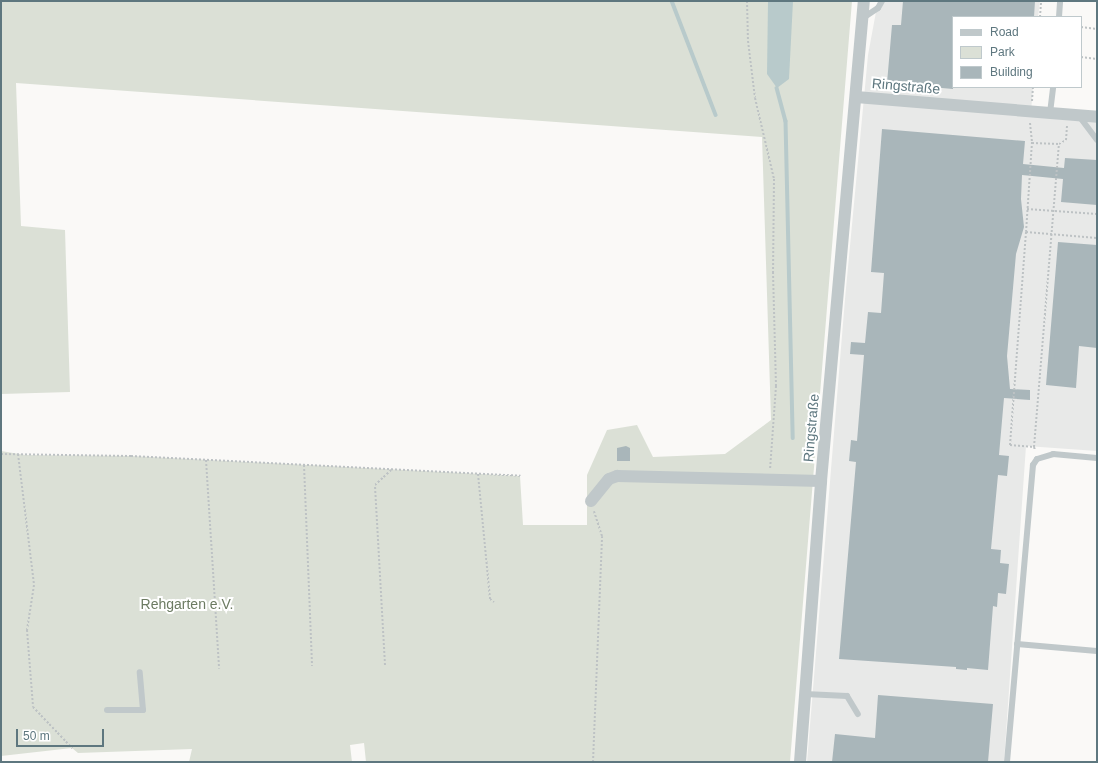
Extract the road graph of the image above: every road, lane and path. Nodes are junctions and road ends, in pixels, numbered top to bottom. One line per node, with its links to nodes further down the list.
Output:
1 (747, 1): 39 (path)
2 (864, 1): 8 (street, Ringstraße)
3 (882, 1): 8 (lane)
4 (1041, 1): 6 (path)
5 (1060, 1): 7 (lane)
6 (1040, 16)
7 (1059, 16)
8 (863, 18): 15 (street, Ringstraße)
9 (1082, 28): 10 (path)
10 (1097, 29)
11 (1082, 57): 12 (path)
12 (1097, 59)
13 (1033, 88): 16 (path)
14 (1053, 88): 17 (lane)
15 (856, 97): 16 (street, Ringstraße); 40 (street, Ringstraße)
16 (1031, 112): 17 (street, Ringstraße); 21 (path)
17 (1050, 113): 18 (street, Ringstraße)
18 (1073, 115): 19 (street, Ringstraße); 20 (lane); 22 (path)
19 (1097, 117)
20 (1097, 140)
21 (1032, 142): 22 (path); 23 (path)
22 (1059, 144): 24 (path)
23 (1027, 209): 24 (path); 26 (path)
24 (1054, 211): 25 (path); 27 (path)
25 (1097, 214)
26 (1026, 232): 27 (path); 29 (path)
27 (1053, 235): 28 (path); 29 (path)
28 (1097, 238)
29 (1034, 447): 33 (path)
30 (1, 454): 31 (path)
31 (18, 454): 34 (path); 52 (path)
32 (1097, 458): 33 (lane)
33 (1037, 459): 43 (lane)
34 (206, 460): 35 (path); 47 (path)
35 (304, 465): 36 (path); 46 (path)
36 (391, 470): 37 (path); 45 (path)
37 (478, 474): 38 (path); 42 (path)
38 (520, 476)
39 (769, 480): 40 (street); 41 (street)
40 (822, 481): 49 (street, Ringstraße)
41 (591, 501): 53 (path)
42 (494, 602)
43 (1017, 644): 44 (lane); 55 (lane)
44 (1097, 651)
45 (385, 665)
46 (312, 666)
47 (219, 669)
48 (140, 672): 50 (lane)
49 (805, 694): 51 (lane); 54 (street, Ringstraße)
50 (107, 710)
51 (858, 714)
52 (72, 748)
53 (593, 762)
54 (800, 762)
55 (1007, 762)

